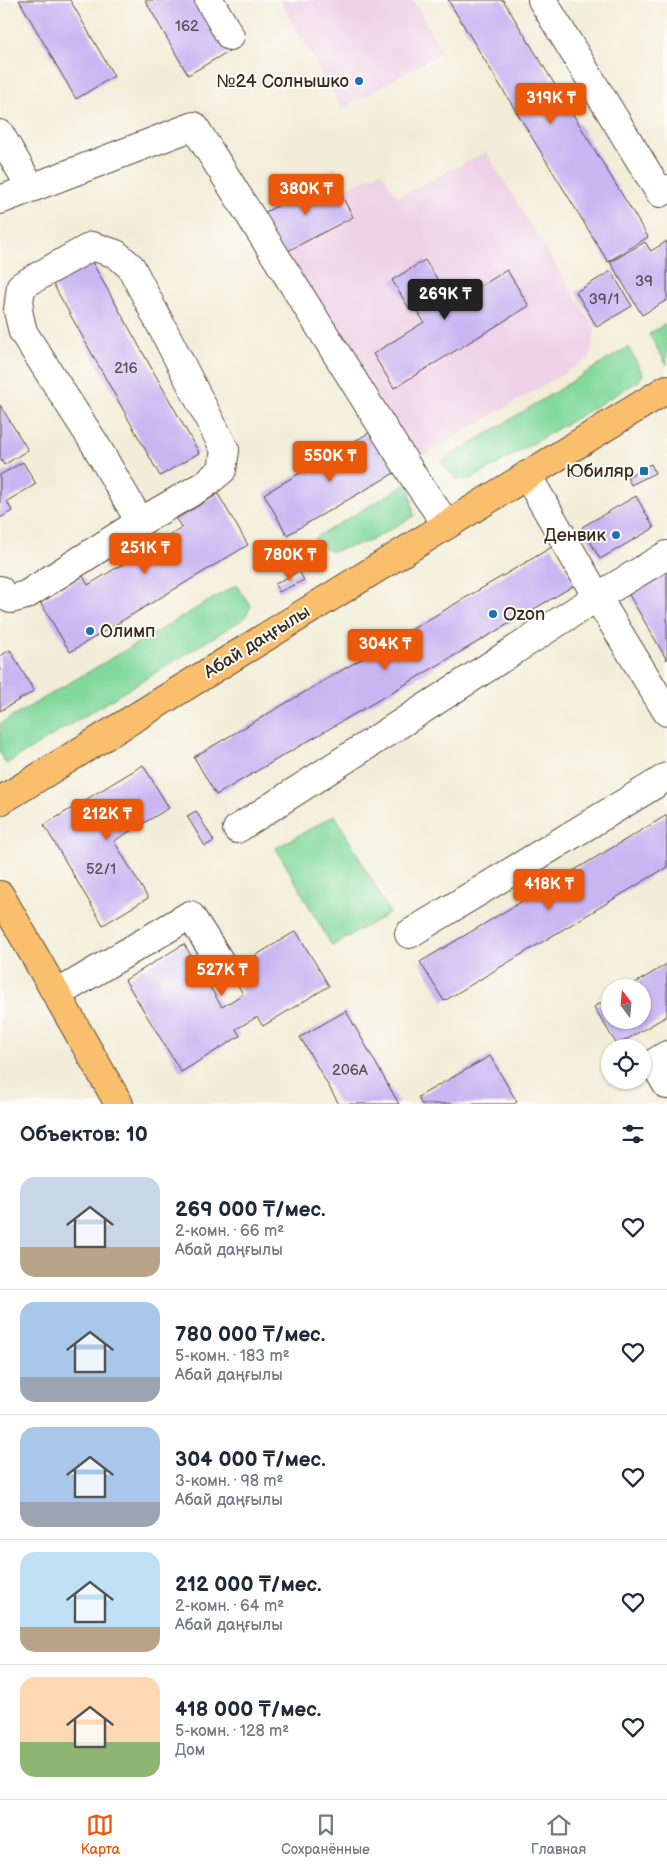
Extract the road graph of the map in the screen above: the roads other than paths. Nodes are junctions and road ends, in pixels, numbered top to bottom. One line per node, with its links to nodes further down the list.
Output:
1 (209, 0): 3 (lane)
2 (542, 0): 6 (lane)
3 (230, 36)
4 (0, 134): 5 (lane)
5 (31, 188): 7 (lane); 11 (lane)
6 (667, 189)
7 (0, 200)
8 (667, 389): 9 (main road, Абай даңғылы)
9 (527, 475): 11 (main road, Абай даңғылы); 14 (lane)
10 (140, 522): 10 (lane); 13 (lane)
11 (447, 525): 17 (main road, Абай даңғылы)
12 (667, 555): 14 (lane)
13 (0, 590)
14 (597, 597): 15 (lane); 18 (lane)
15 (667, 712)
16 (667, 777): 20 (lane)
17 (0, 801)
18 (237, 829)
19 (0, 896): 22 (main road)
20 (409, 934)
21 (219, 960): 22 (lane)
22 (57, 994): 25 (main road)
23 (667, 1055): 24 (lane)
24 (667, 1085)
25 (119, 1104)

